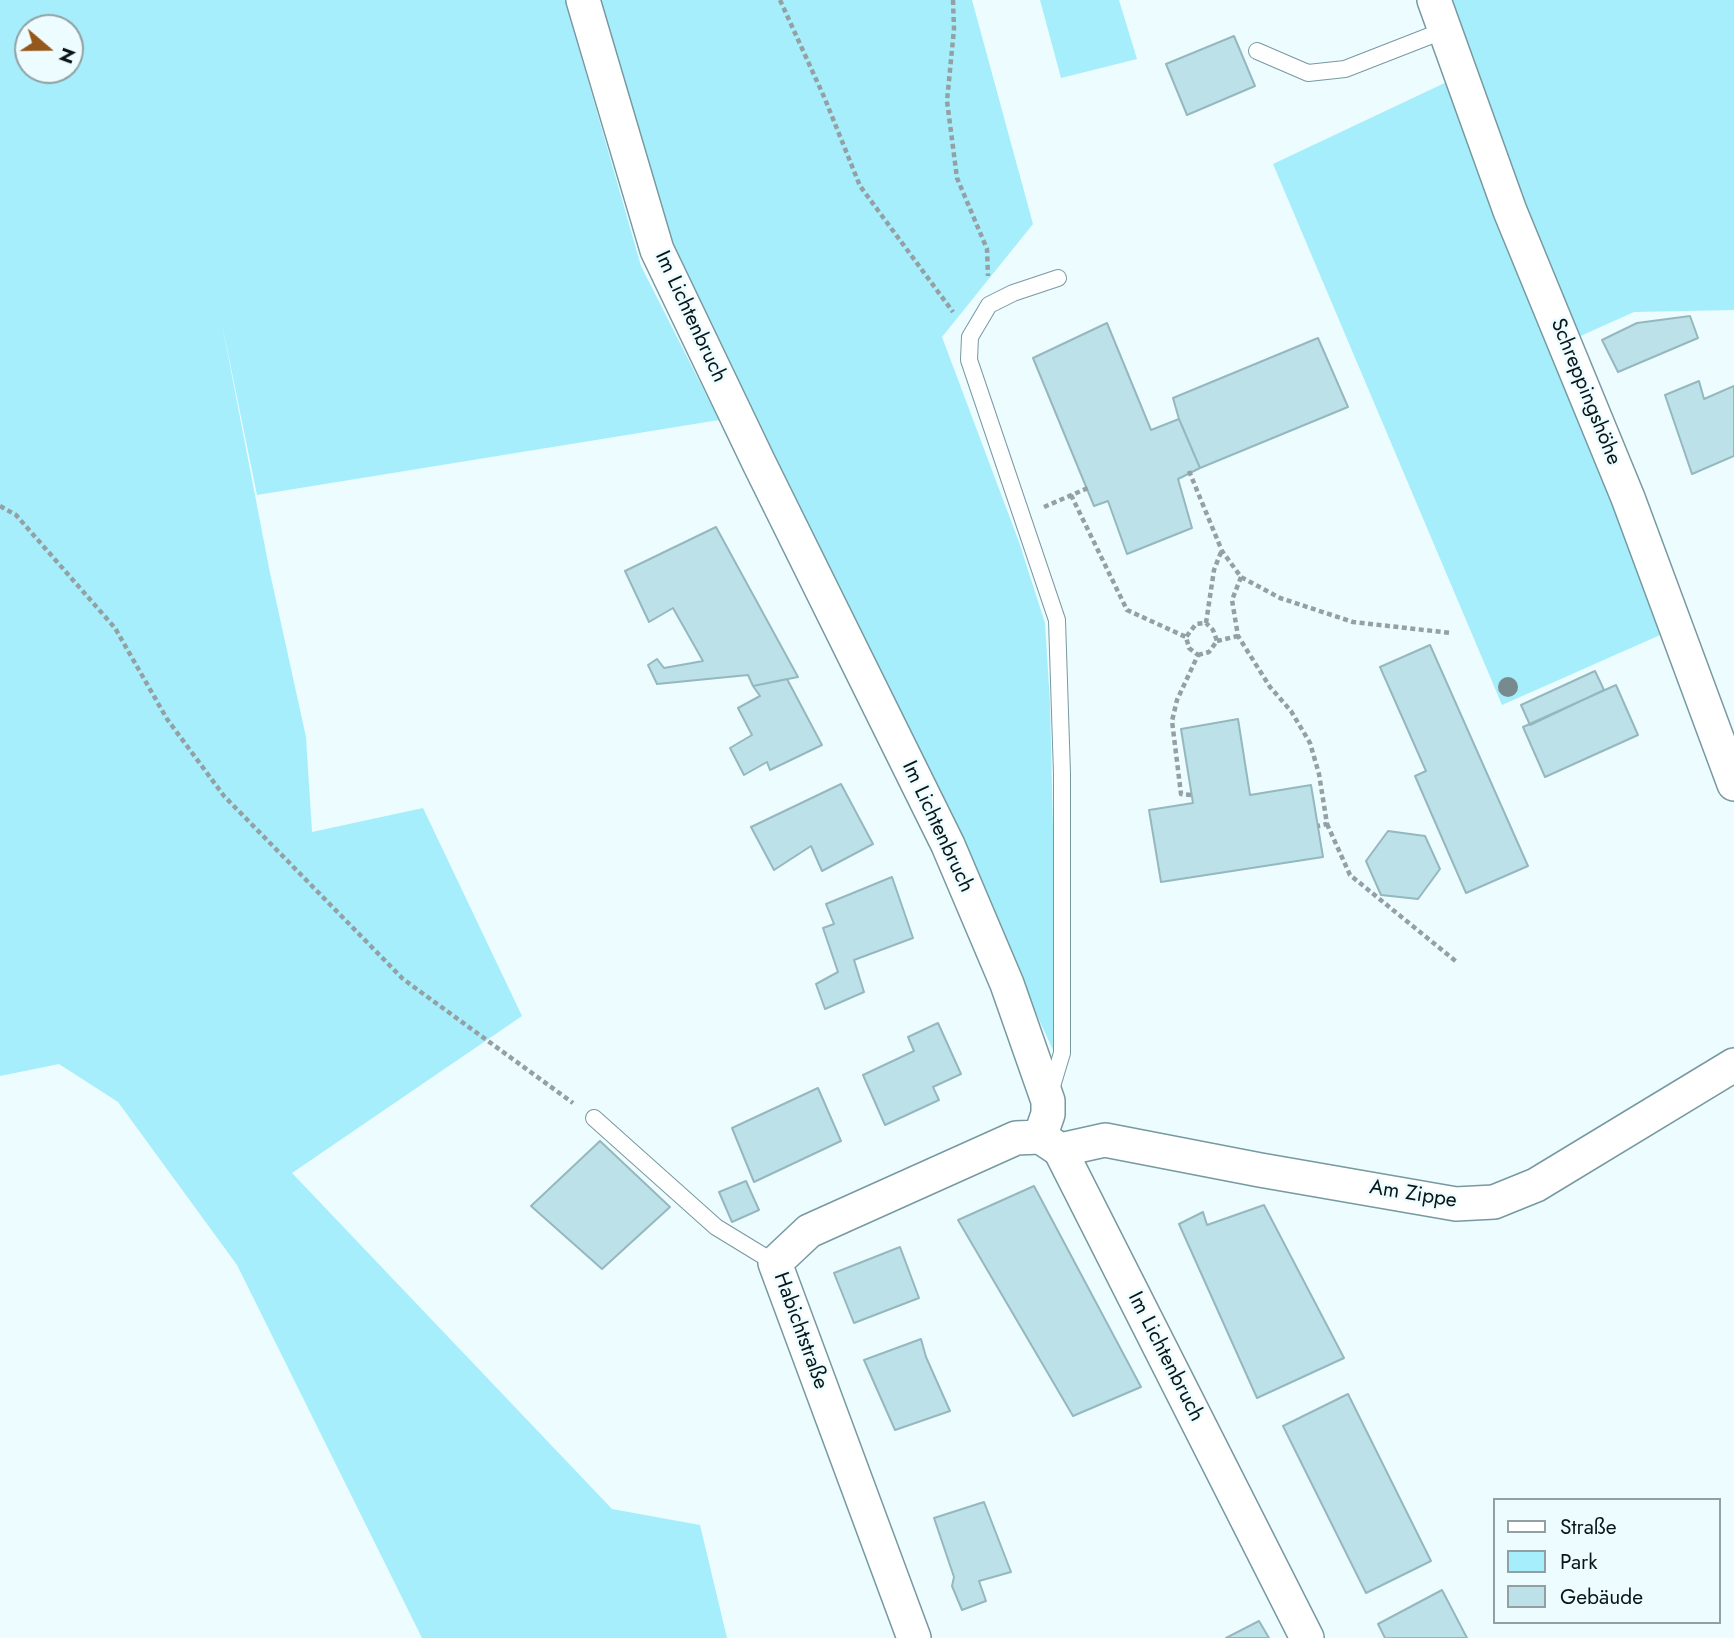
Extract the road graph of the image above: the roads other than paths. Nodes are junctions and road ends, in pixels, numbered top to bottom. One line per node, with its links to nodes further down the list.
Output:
1 (583, 0): 7 (street, Im Lichtenbruch)
2 (1439, 15): 3 (lane); 5 (street, Schreppingshöhe)
3 (1257, 51)
4 (1058, 278): 7 (lane)
5 (1734, 784)
6 (1734, 1065): 9 (street, Am Zippe)
7 (1048, 1101): 9 (street, Im Lichtenbruch)
8 (594, 1118): 10 (lane)
9 (1050, 1143): 10 (street, Habichtstraße); 12 (street, Im Lichtenbruch)
10 (775, 1263): 11 (street, Habichtstraße)
11 (914, 1638)
12 (1307, 1638)

